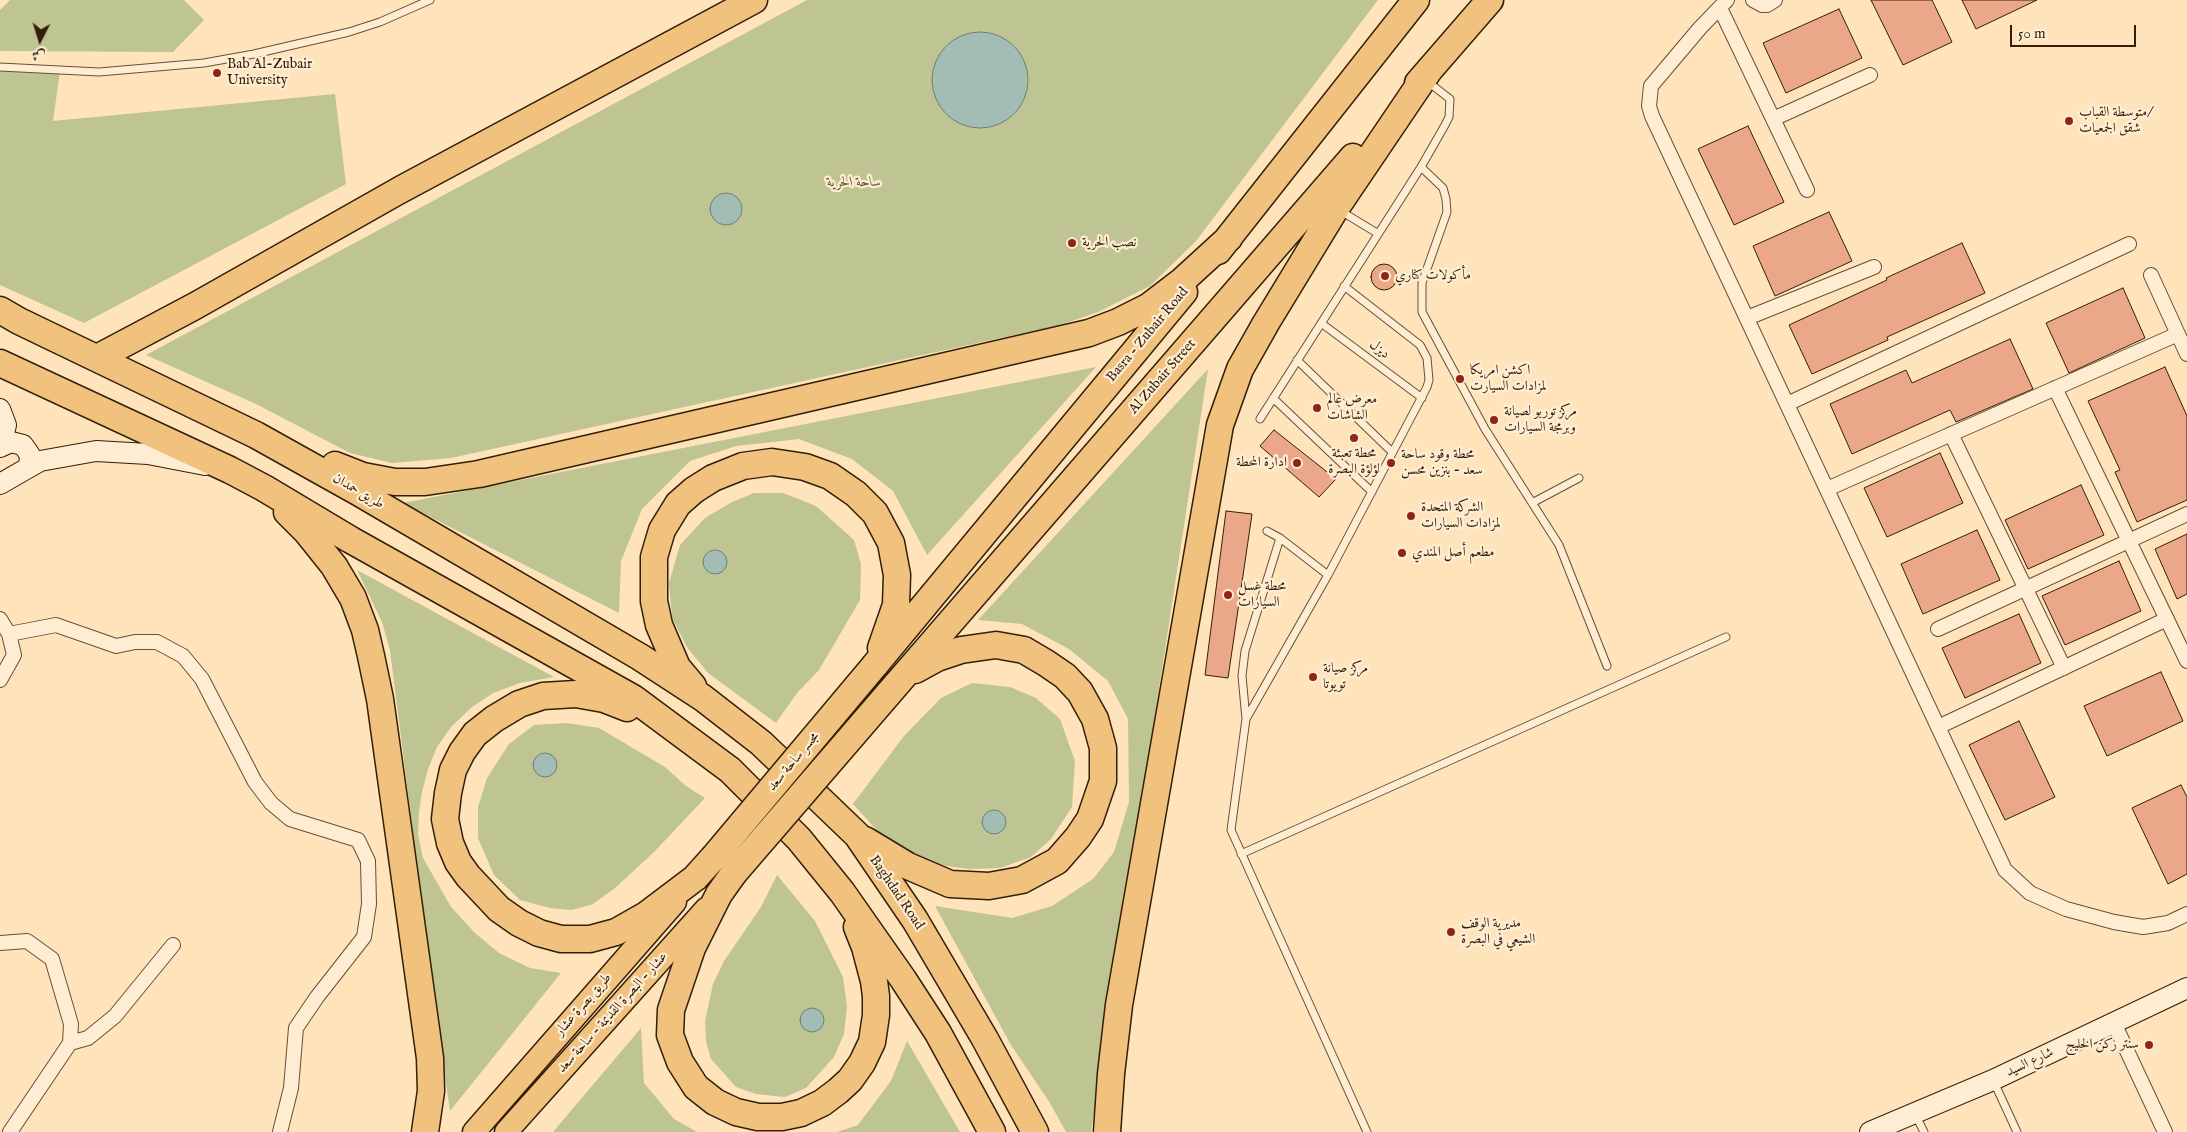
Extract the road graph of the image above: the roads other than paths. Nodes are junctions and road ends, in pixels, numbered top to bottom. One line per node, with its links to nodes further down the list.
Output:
1 (430, 0): 9 (lane)
2 (754, 0): 27 (highway)
3 (1416, 0): 18 (highway, Basra - Zubair Road)
4 (1490, 0): 11 (highway)
5 (1753, 0): 6 (street)
6 (1775, 0)
7 (1723, 4): 13 (street); 24 (street)
8 (251, 46): 9 (lane)
9 (254, 54): 10 (lane)
10 (0, 67)
11 (1427, 74): 14 (lane); 16 (highway); 64 (highway, Al Zubair Street)
12 (1870, 75): 13 (street)
13 (1773, 118): 15 (street)
14 (1421, 167): 17 (lane); 47 (lane)
15 (1808, 190)
16 (1336, 208): 17 (lane); 89 (highway)
17 (1377, 233): 22 (lane)
18 (1229, 238): 37 (highway); 60 (highway, Basra - Zubair Road)
19 (2129, 244): 33 (street)
20 (1874, 267): 24 (street)
21 (2152, 275): 26 (street)
22 (1344, 286): 25 (lane); 32 (lane)
23 (0, 310): 27 (highway, طريق حمدان)
24 (1747, 318): 33 (street)
25 (1321, 323): 28 (lane); 32 (lane, ديزل)
26 (2183, 342): 30 (street)
27 (97, 358): 37 (highway, طريق حمدان)
28 (1297, 360): 31 (lane); 39 (lane)
29 (0, 363): 41 (highway)
30 (2055, 388): 36 (street); 51 (street)
31 (1273, 398): 35 (lane); 46 (lane)
32 (1422, 398): 39 (lane)
33 (1787, 404): 45 (street)
34 (0, 409): 38 (street)
35 (1260, 419)
36 (1951, 434): 45 (street); 53 (street)
37 (256, 435): 65 (highway, طريق حمدان)
38 (0, 447): 40 (street)
39 (1392, 452): 46 (lane)
40 (29, 467): 41 (street); 43 (street)
41 (230, 470): 44 (highway)
42 (1579, 478): 47 (lane)
43 (0, 484)
44 (264, 488): 68 (highway); 84 (highway)
45 (1827, 489): 67 (street)
46 (1372, 492): 52 (lane)
47 (1532, 503): 61 (lane)
48 (2187, 514): 51 (street)
49 (1267, 531): 50 (lane)
50 (1280, 538): 52 (lane); 66 (lane)
51 (2129, 541): 53 (street); 55 (street)
52 (1328, 575): 66 (lane)
53 (2027, 588): 56 (street); 62 (street)
54 (0, 619): 57 (street)
55 (2167, 619): 59 (street); 62 (street)
56 (1938, 629)
57 (9, 634): 63 (street); 83 (street)
58 (1726, 637): 70 (lane)
59 (2187, 661)
60 (875, 665): 65 (highway); 71 (highway, مجسر ساحة سعد, bridge)
61 (1607, 666)
62 (2064, 668): 67 (street)
63 (0, 680)
64 (896, 685): 69 (highway); 72 (highway, مجسر ساحة سعد, bridge)
65 (703, 698): 69 (highway, Baghdad Road)
66 (1246, 719): 70 (lane)
67 (1938, 727): 74 (street)
68 (680, 732): 71 (highway, مجسر ساحة سعد); 73 (highway)
69 (857, 835): 88 (highway, Baghdad Road)
70 (1241, 854): 90 (lane)
71 (695, 878): 85 (main road, طريق بصرة عشار)
72 (727, 883): 73 (highway, مجسر ساحة سعد); 86 (main road, عشار - البصرة القديمة - ساحة سعد)
73 (842, 892): 87 (highway)
74 (2187, 914)
75 (0, 943): 79 (street)
76 (172, 946): 79 (street)
77 (2187, 988): 78 (street, شارع السيد)
78 (2114, 1023): 80 (street, شارع السيد); 94 (street)
79 (70, 1042): 82 (street)
80 (1993, 1080): 81 (street, شارع السيد); 93 (lane)
81 (1914, 1112): 91 (street, شارع السيد); 92 (lane)
82 (10, 1132)
83 (280, 1132)
84 (425, 1132)
85 (474, 1132)
86 (506, 1132)
87 (992, 1132)
88 (1035, 1132)
89 (1107, 1132)
90 (1367, 1132)
91 (1870, 1132)
92 (1924, 1132)
93 (2017, 1132)
94 (2166, 1132)

